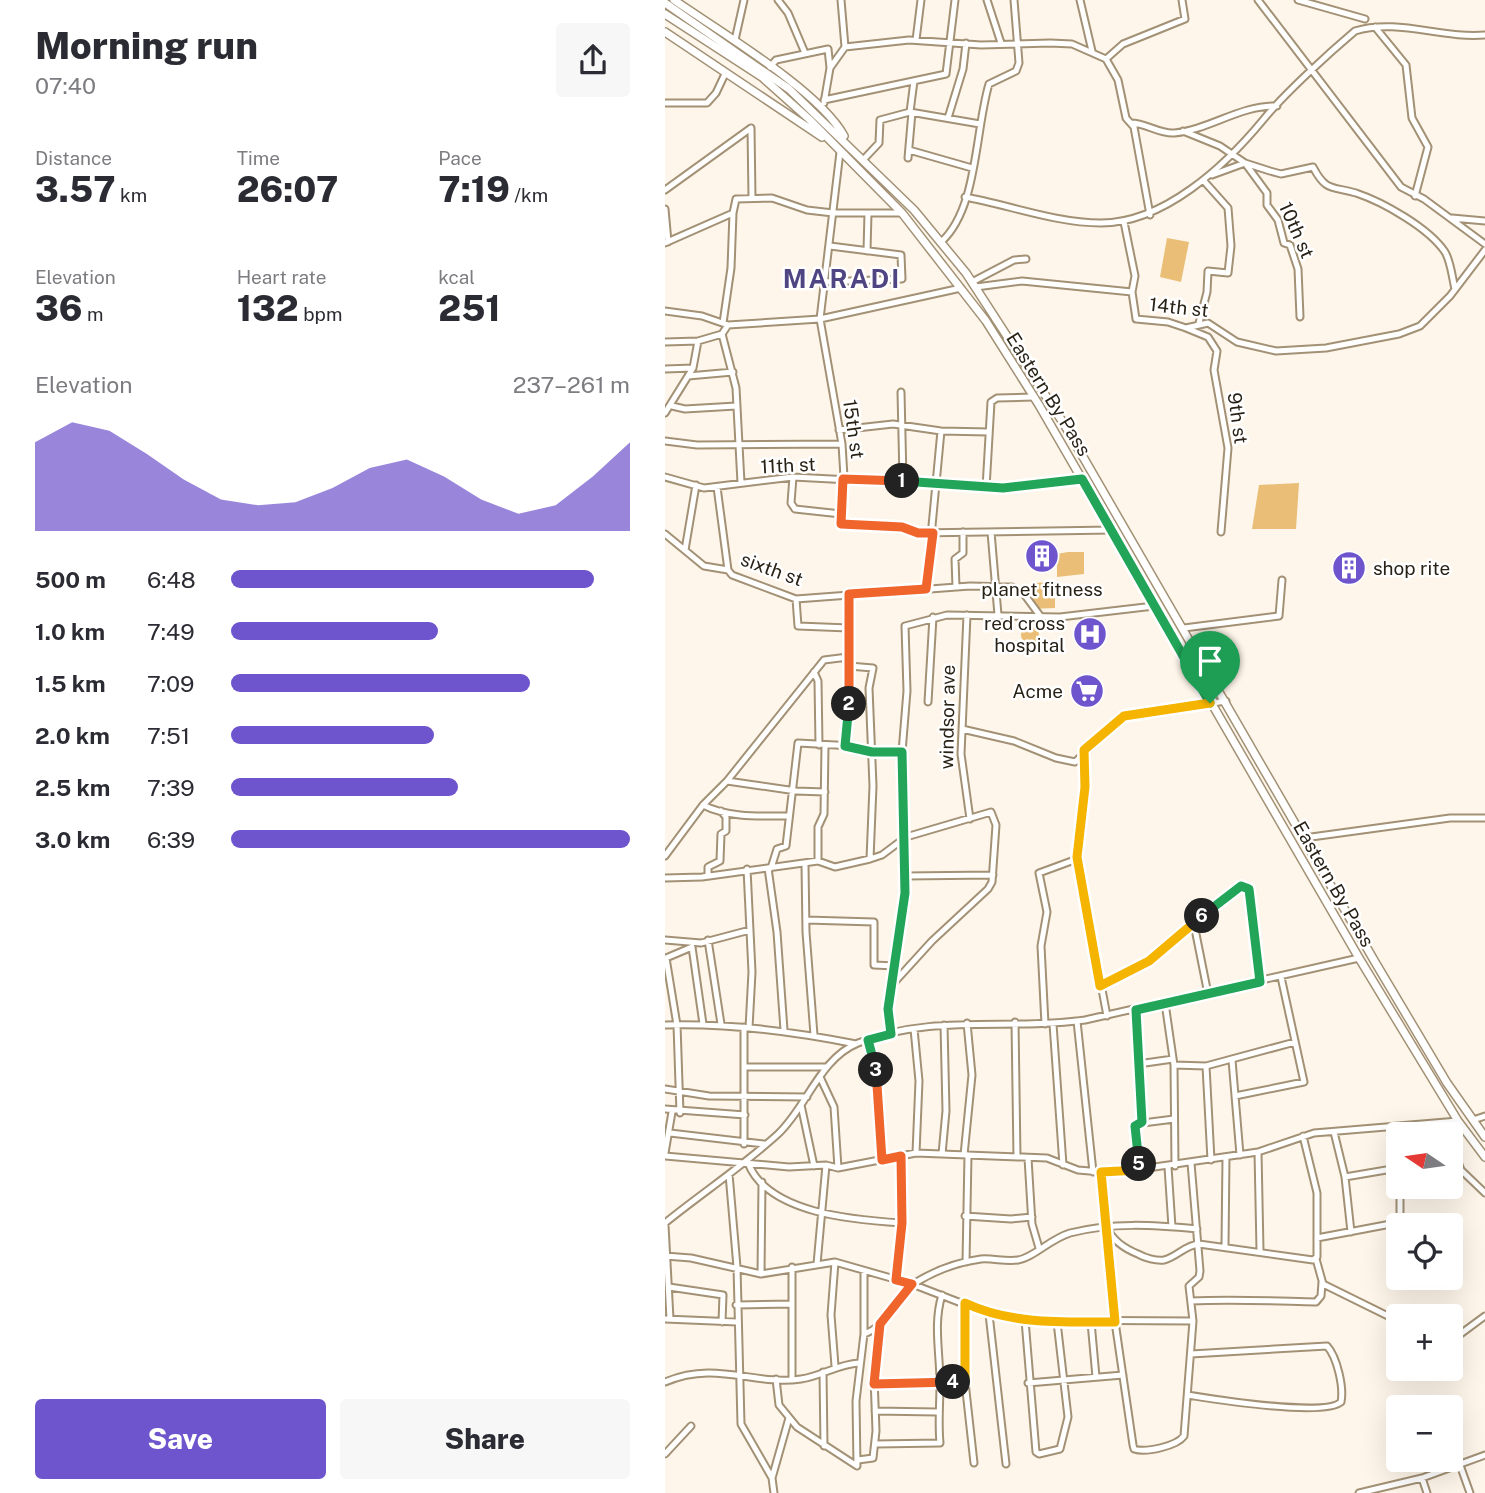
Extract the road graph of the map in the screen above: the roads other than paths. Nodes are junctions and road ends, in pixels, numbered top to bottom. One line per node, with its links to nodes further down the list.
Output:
1 (674, 0): 19 (main road)
2 (744, 0): 19 (street)
3 (841, 0): 25 (street)
4 (921, 0): 20 (street)
5 (955, 0): 21 (street)
6 (986, 0): 24 (street)
7 (1014, 0): 22 (street)
8 (1080, 0): 26 (street)
9 (1182, 0): 28 (street)
10 (1258, 0): 31 (street)
11 (1298, 0): 15 (street)
12 (780, 1): 27 (street)
13 (665, 3): 44 (main road, Eastern By Pass)
14 (665, 13): 43 (main road, Eastern By Pass)
15 (1365, 19)
16 (1375, 27): 18 (street); 31 (street); 55 (street)
17 (665, 32): 32 (main road)
18 (1485, 35)
19 (735, 40): 29 (main road)
20 (916, 40): 21 (street); 25 (street)
21 (950, 41): 23 (street); 33 (street)
22 (1019, 42): 24 (street); 26 (street); 41 (street)
23 (966, 43): 24 (street); 39 (street)
24 (1001, 44)
25 (845, 47): 30 (street)
26 (1092, 52): 28 (street)
27 (805, 53): 29 (street); 30 (street)
28 (1106, 59): 40 (street)
29 (770, 67): 37 (main road)
30 (830, 68): 34 (street)
31 (1311, 73): 36 (street); 55 (street)
32 (725, 74): 35 (street); 43 (main road)
33 (914, 81): 34 (street); 38 (street)
34 (824, 100): 37 (street)
35 (665, 103)
36 (1277, 106): 42 (street); 47 (street)
37 (821, 109): 44 (main road)
38 (911, 112): 39 (street); 45 (street); 49 (street)
39 (947, 118): 41 (street)
40 (1131, 123): 42 (street); 63 (street)
41 (980, 124): 51 (street)
42 (1183, 131): 47 (street)
43 (829, 141): 46 (main road, Eastern By Pass)
44 (847, 143): 49 (main road, Eastern By Pass)
45 (909, 150): 48 (street); 51 (street)
46 (840, 152): 59 (street, 15th st); 61 (main road, Eastern By Pass)
47 (1232, 156): 50 (street); 52 (street)
48 (908, 158)
49 (863, 160): 67 (main road, Eastern By Pass)
50 (1245, 163): 52 (street); 77 (street); 80 (street, 10th st)
51 (972, 168): 56 (street)
52 (1211, 175): 53 (street)
53 (1203, 180): 63 (street); 82 (street)
54 (665, 190): 57 (street)
55 (1415, 196): 64 (street)
56 (965, 197): 66 (street); 67 (street)
57 (752, 198): 59 (street); 62 (street)
58 (665, 209): 68 (street)
59 (833, 213): 60 (street); 70 (street, 15th st)
60 (868, 213): 61 (street); 72 (street)
61 (902, 213): 76 (main road, Eastern By Pass)
62 (733, 214): 68 (street); 83 (street)
63 (1150, 215): 66 (street)
64 (1448, 217): 65 (street); 69 (street)
65 (1485, 221)
66 (1124, 222): 78 (street)
67 (941, 242): 75 (main road, Eastern By Pass)
68 (667, 243)
69 (1485, 244)
70 (830, 246): 72 (street); 74 (street, 15th st)
71 (1485, 250): 77 (street, 14th st)
72 (867, 251): 74 (street)
73 (1026, 259): 75 (street)
74 (823, 282): 81 (street, 15th st)
75 (974, 284): 78 (street, 14th st); 135 (main road, Eastern By Pass)
76 (962, 288): 81 (street); 93 (main road, Eastern By Pass)
77 (1455, 289): 82 (street, 14th st)
78 (1132, 292): 84 (street, 14th st)
79 (665, 311): 83 (street)
80 (1300, 317)
81 (820, 319): 83 (street); 98 (street, 15th st)
82 (1199, 323): 84 (street, 14th st)
83 (725, 324): 85 (street)
84 (1186, 328): 118 (street, 9th st)
85 (722, 334): 86 (street); 90 (street)
86 (698, 341): 87 (street); 88 (street)
87 (665, 342)
88 (693, 368): 89 (street); 91 (street)
89 (665, 369)
90 (733, 372): 91 (street); 95 (street)
91 (688, 376): 94 (street)
92 (901, 393): 97 (street)
93 (1034, 397): 100 (street); 107 (main road, Eastern By Pass)
94 (672, 406): 95 (street); 96 (street)
95 (736, 406): 103 (street)
96 (665, 413)
97 (901, 425): 98 (street); 99 (street); 108 (street)
98 (839, 430): 102 (street, 15th st)
99 (941, 431): 100 (street); 109 (street)
100 (989, 432): 113 (street)
101 (665, 440): 103 (street)
102 (842, 444): 103 (street); 106 (street, 15th st)
103 (738, 445): 110 (street)
104 (665, 477): 111 (street, 11th st)
105 (793, 477): 106 (street, 11th st); 110 (street, 11th st); 114 (street)
106 (843, 479): 108 (street, 11th st); 114 (street, 15th st)
107 (1082, 479): 113 (street, 11th st); 115 (main road, Eastern By Pass)
108 (903, 481): 109 (street, 11th st)
109 (936, 482): 113 (street, 11th st); 119 (street)
110 (741, 483): 112 (street, 11th st)
111 (696, 485): 112 (street, 11th st); 121 (street)
112 (717, 488): 122 (street, sixth st)
113 (986, 488)
114 (841, 514): 119 (street)
115 (1112, 530): 117 (street); 129 (main road, Eastern By Pass)
116 (963, 532): 117 (street); 119 (street); 125 (street)
117 (991, 532): 124 (street)
118 (1221, 532)
119 (933, 533): 126 (street)
120 (665, 534): 121 (street)
121 (685, 550): 122 (street)
122 (728, 570): 128 (street, sixth st)
123 (1282, 580): 135 (street)
124 (998, 586): 125 (street, sixth st); 131 (street); 133 (street, sixth st)
125 (956, 587): 126 (street, sixth st)
126 (926, 589): 127 (street, sixth st)
127 (849, 594): 128 (street, sixth st); 134 (street)
128 (796, 599): 134 (street)
129 (1154, 606): 133 (street); 141 (main road, Eastern By Pass)
130 (967, 615): 131 (street); 132 (street); 142 (street, windsor ave)
131 (998, 615): 133 (street)
132 (933, 617): 140 (street); 147 (street)
133 (1041, 617)
134 (849, 628): 136 (street)
135 (1184, 628): 139 (main road, Eastern By Pass)
136 (848, 657): 137 (street); 138 (street)
137 (849, 666): 144 (street); 146 (street)
138 (814, 672): 143 (street); 148 (street)
139 (1226, 701): 141 (street); 157 (main road, Eastern By Pass)
140 (928, 702)
141 (1210, 703): 145 (street); 177 (main road, Eastern By Pass)
142 (962, 729): 145 (street); 155 (street, windsor ave)
143 (822, 745): 144 (street); 149 (street); 150 (street)
144 (845, 746): 146 (street)
145 (1084, 750): 160 (street)
146 (872, 752): 147 (street); 159 (street)
147 (902, 752): 156 (street)
148 (727, 781): 149 (street); 151 (street)
149 (794, 789): 150 (street); 153 (street)
150 (825, 792): 161 (street)
151 (703, 805): 152 (street); 158 (street)
152 (721, 811): 153 (street); 166 (street)
153 (789, 816): 163 (street)
154 (1485, 818): 157 (street)
155 (970, 820): 156 (street); 165 (street)
156 (906, 836): 159 (street); 167 (street)
157 (1304, 838): 224 (main road, Eastern By Pass)
158 (665, 856)
159 (870, 859): 161 (street)
160 (1077, 859): 181 (street); 192 (street)
161 (818, 862): 162 (street)
162 (805, 865): 163 (street); 169 (street)
163 (769, 868): 164 (street); 199 (street)
164 (747, 869): 166 (street); 171 (street)
165 (993, 875): 167 (street); 182 (street)
166 (708, 876): 168 (street)
167 (905, 876): 178 (street)
168 (665, 878)
169 (806, 920): 178 (street); 201 (street)
170 (1193, 923): 180 (street); 181 (street); 183 (street)
171 (750, 930): 173 (street); 197 (street)
172 (665, 940): 174 (street)
173 (708, 940): 174 (street); 191 (street)
174 (701, 943): 175 (street)
175 (692, 947): 176 (street); 190 (street)
176 (666, 958): 195 (street)
177 (1359, 958): 179 (street); 225 (main road, Eastern By Pass)
178 (895, 966): 182 (street)
179 (1281, 977): 180 (street); 203 (street)
180 (1260, 982): 183 (street)
181 (1100, 986): 186 (street)
182 (890, 988): 200 (street)
183 (1208, 994): 184 (street)
184 (1165, 1003): 185 (street); 206 (street)
185 (1136, 1010): 186 (street); 207 (street)
186 (1107, 1016): 187 (street)
187 (1077, 1021): 193 (street); 257 (street)
188 (1015, 1022): 189 (street); 192 (street); 242 (street)
189 (967, 1023): 196 (street); 239 (street)
190 (703, 1024): 191 (street); 195 (street)
191 (721, 1024): 197 (street)
192 (1045, 1024): 193 (street)
193 (1052, 1024): 251 (street)
194 (665, 1025): 195 (street)
195 (677, 1025): 213 (street)
196 (944, 1026): 198 (street); 238 (street)
197 (746, 1027): 199 (street); 208 (street)
198 (914, 1029): 200 (street); 236 (street)
199 (784, 1030): 201 (street)
200 (891, 1034): 202 (street)
201 (814, 1035): 204 (street)
202 (868, 1040): 204 (street); 246 (street)
203 (1295, 1042): 205 (street); 215 (street)
204 (856, 1044): 210 (street)
205 (1232, 1060): 209 (street); 215 (street)
206 (1173, 1062): 207 (street); 209 (street); 223 (street)
207 (1139, 1064): 226 (street)
208 (745, 1066): 210 (street); 214 (street)
209 (1206, 1066): 247 (street)
210 (827, 1067): 211 (street)
211 (820, 1077): 216 (street); 254 (street)
212 (665, 1089): 213 (street)
213 (680, 1091): 214 (street); 220 (street)
214 (745, 1094): 216 (street); 221 (street)
215 (1235, 1096): 240 (street)
216 (807, 1097): 217 (street)
217 (801, 1105): 234 (street); 252 (street)
218 (665, 1109): 219 (street)
219 (672, 1112): 220 (street); 230 (street)
220 (680, 1113): 221 (street)
221 (745, 1115): 233 (street)
222 (1485, 1116): 224 (street)
223 (1174, 1119): 226 (street); 253 (street)
224 (1473, 1120): 232 (main road, Eastern By Pass)
225 (1458, 1121): 227 (street); 244 (main road, Eastern By Pass)
226 (1142, 1122): 255 (street)
227 (1449, 1122)
228 (1386, 1127): 229 (street)
229 (1334, 1132): 231 (street); 261 (street)
230 (670, 1133): 233 (street); 237 (street)
231 (1303, 1136): 235 (street); 275 (street)
232 (1485, 1137)
233 (744, 1144): 234 (street)
234 (764, 1144): 248 (street)
235 (1258, 1152): 240 (street); 279 (street)
236 (916, 1153): 238 (street); 241 (street)
237 (665, 1154): 248 (street)
238 (942, 1154): 239 (street)
239 (966, 1155): 242 (street); 266 (street)
240 (1240, 1155): 243 (street)
241 (901, 1156): 246 (street); 268 (street)
242 (1017, 1157): 245 (street)
243 (1226, 1157): 247 (street); 277 (street)
244 (1485, 1157)
245 (1028, 1158): 251 (street); 267 (street)
246 (882, 1160): 254 (street)
247 (1211, 1160): 249 (street)
248 (746, 1162): 252 (street); 260 (street); 262 (street)
249 (1191, 1163): 253 (street); 272 (street)
250 (826, 1165): 252 (street); 254 (street); 265 (street)
251 (1063, 1165): 257 (street)
252 (814, 1166)
253 (1171, 1166): 255 (street); 271 (street)
254 (838, 1168)
255 (1139, 1170): 258 (street)
256 (1386, 1170): 261 (street)
257 (1093, 1172): 258 (street)
258 (1101, 1172): 270 (street)
259 (1463, 1172): 263 (street)
260 (729, 1174): 269 (street); 285 (street)
261 (1345, 1177): 273 (street)
262 (762, 1182): 265 (street); 288 (street)
263 (1485, 1193)
264 (1401, 1199): 273 (street)
265 (821, 1212): 268 (street); 284 (street)
266 (965, 1216): 267 (street); 283 (street)
267 (1032, 1217): 278 (street)
268 (902, 1223): 289 (street)
269 (665, 1224): 280 (street)
270 (1105, 1227): 271 (street); 274 (street); 278 (street)
271 (1172, 1227): 272 (street)
272 (1197, 1229): 276 (street)
273 (1351, 1232): 275 (street)
274 (1109, 1236): 276 (street); 308 (street)
275 (1317, 1238): 281 (street)
276 (1199, 1244): 277 (street); 294 (street)
277 (1225, 1246): 279 (street)
278 (1039, 1248): 283 (street)
279 (1260, 1250): 281 (street)
280 (666, 1256): 285 (street); 292 (street)
281 (1316, 1259): 290 (street)
282 (835, 1262): 284 (street); 287 (street); 314 (street)
283 (966, 1262): 291 (street)
284 (817, 1264): 286 (street)
285 (737, 1267): 288 (street); 297 (street)
286 (792, 1267): 288 (street); 296 (street)
287 (864, 1271): 289 (street); 311 (street)
288 (761, 1274)
289 (896, 1280): 291 (street)
290 (1322, 1282): 294 (street); 299 (street)
291 (912, 1284): 293 (street); 309 (street)
292 (669, 1287): 301 (street); 304 (street)
293 (942, 1294): 295 (street); 323 (street)
294 (1191, 1301): 303 (street)
295 (965, 1303): 298 (street); 324 (street)
296 (791, 1304): 297 (street); 320 (street)
297 (736, 1305): 305 (street)
298 (989, 1314): 302 (street); 338 (street)
299 (1386, 1316)
300 (1485, 1316): 310 (street)
301 (668, 1320): 304 (street)
302 (1025, 1320): 306 (street); 325 (street)
303 (1193, 1321): 308 (street); 312 (street)
304 (722, 1322): 305 (street)
305 (737, 1322): 316 (street)
306 (1057, 1322): 307 (street); 321 (street)
307 (1091, 1322): 308 (street); 318 (street)
308 (1115, 1322): 317 (street)
309 (880, 1324): 311 (street); 326 (street)
310 (1463, 1332)
311 (864, 1334): 313 (street)
312 (1191, 1354): 327 (street); 327 (street)
313 (859, 1363): 314 (street); 336 (street)
314 (835, 1366): 315 (street)
315 (823, 1372): 320 (street); 333 (street)
316 (739, 1373): 319 (street); 322 (street); 342 (street)
317 (1123, 1375): 318 (street); 327 (street)
318 (1096, 1377): 321 (street)
319 (776, 1379): 320 (street); 330 (street)
320 (793, 1380)
321 (1063, 1380): 325 (street); 325 (street)
322 (665, 1382)
323 (940, 1382): 324 (street); 326 (street); 329 (street)
324 (965, 1382): 337 (street)
325 (1028, 1383)
326 (874, 1384): 328 (street)
327 (1188, 1395)
328 (875, 1411): 329 (street); 332 (street)
329 (937, 1412): 332 (street)
330 (789, 1418): 333 (street); 342 (street)
331 (691, 1426): 334 (street)
332 (876, 1444): 336 (street)
333 (824, 1446): 336 (street)
334 (666, 1450)
335 (1485, 1455): 339 (street)
336 (858, 1460)
337 (974, 1463)
338 (1006, 1464)
339 (1463, 1464)
340 (1440, 1472): 343 (street)
341 (1462, 1472): 347 (street)
342 (772, 1478): 344 (street)
343 (1422, 1478): 345 (street); 346 (street)
344 (774, 1493)
345 (1359, 1493)
346 (1427, 1493)
347 (1470, 1493)

